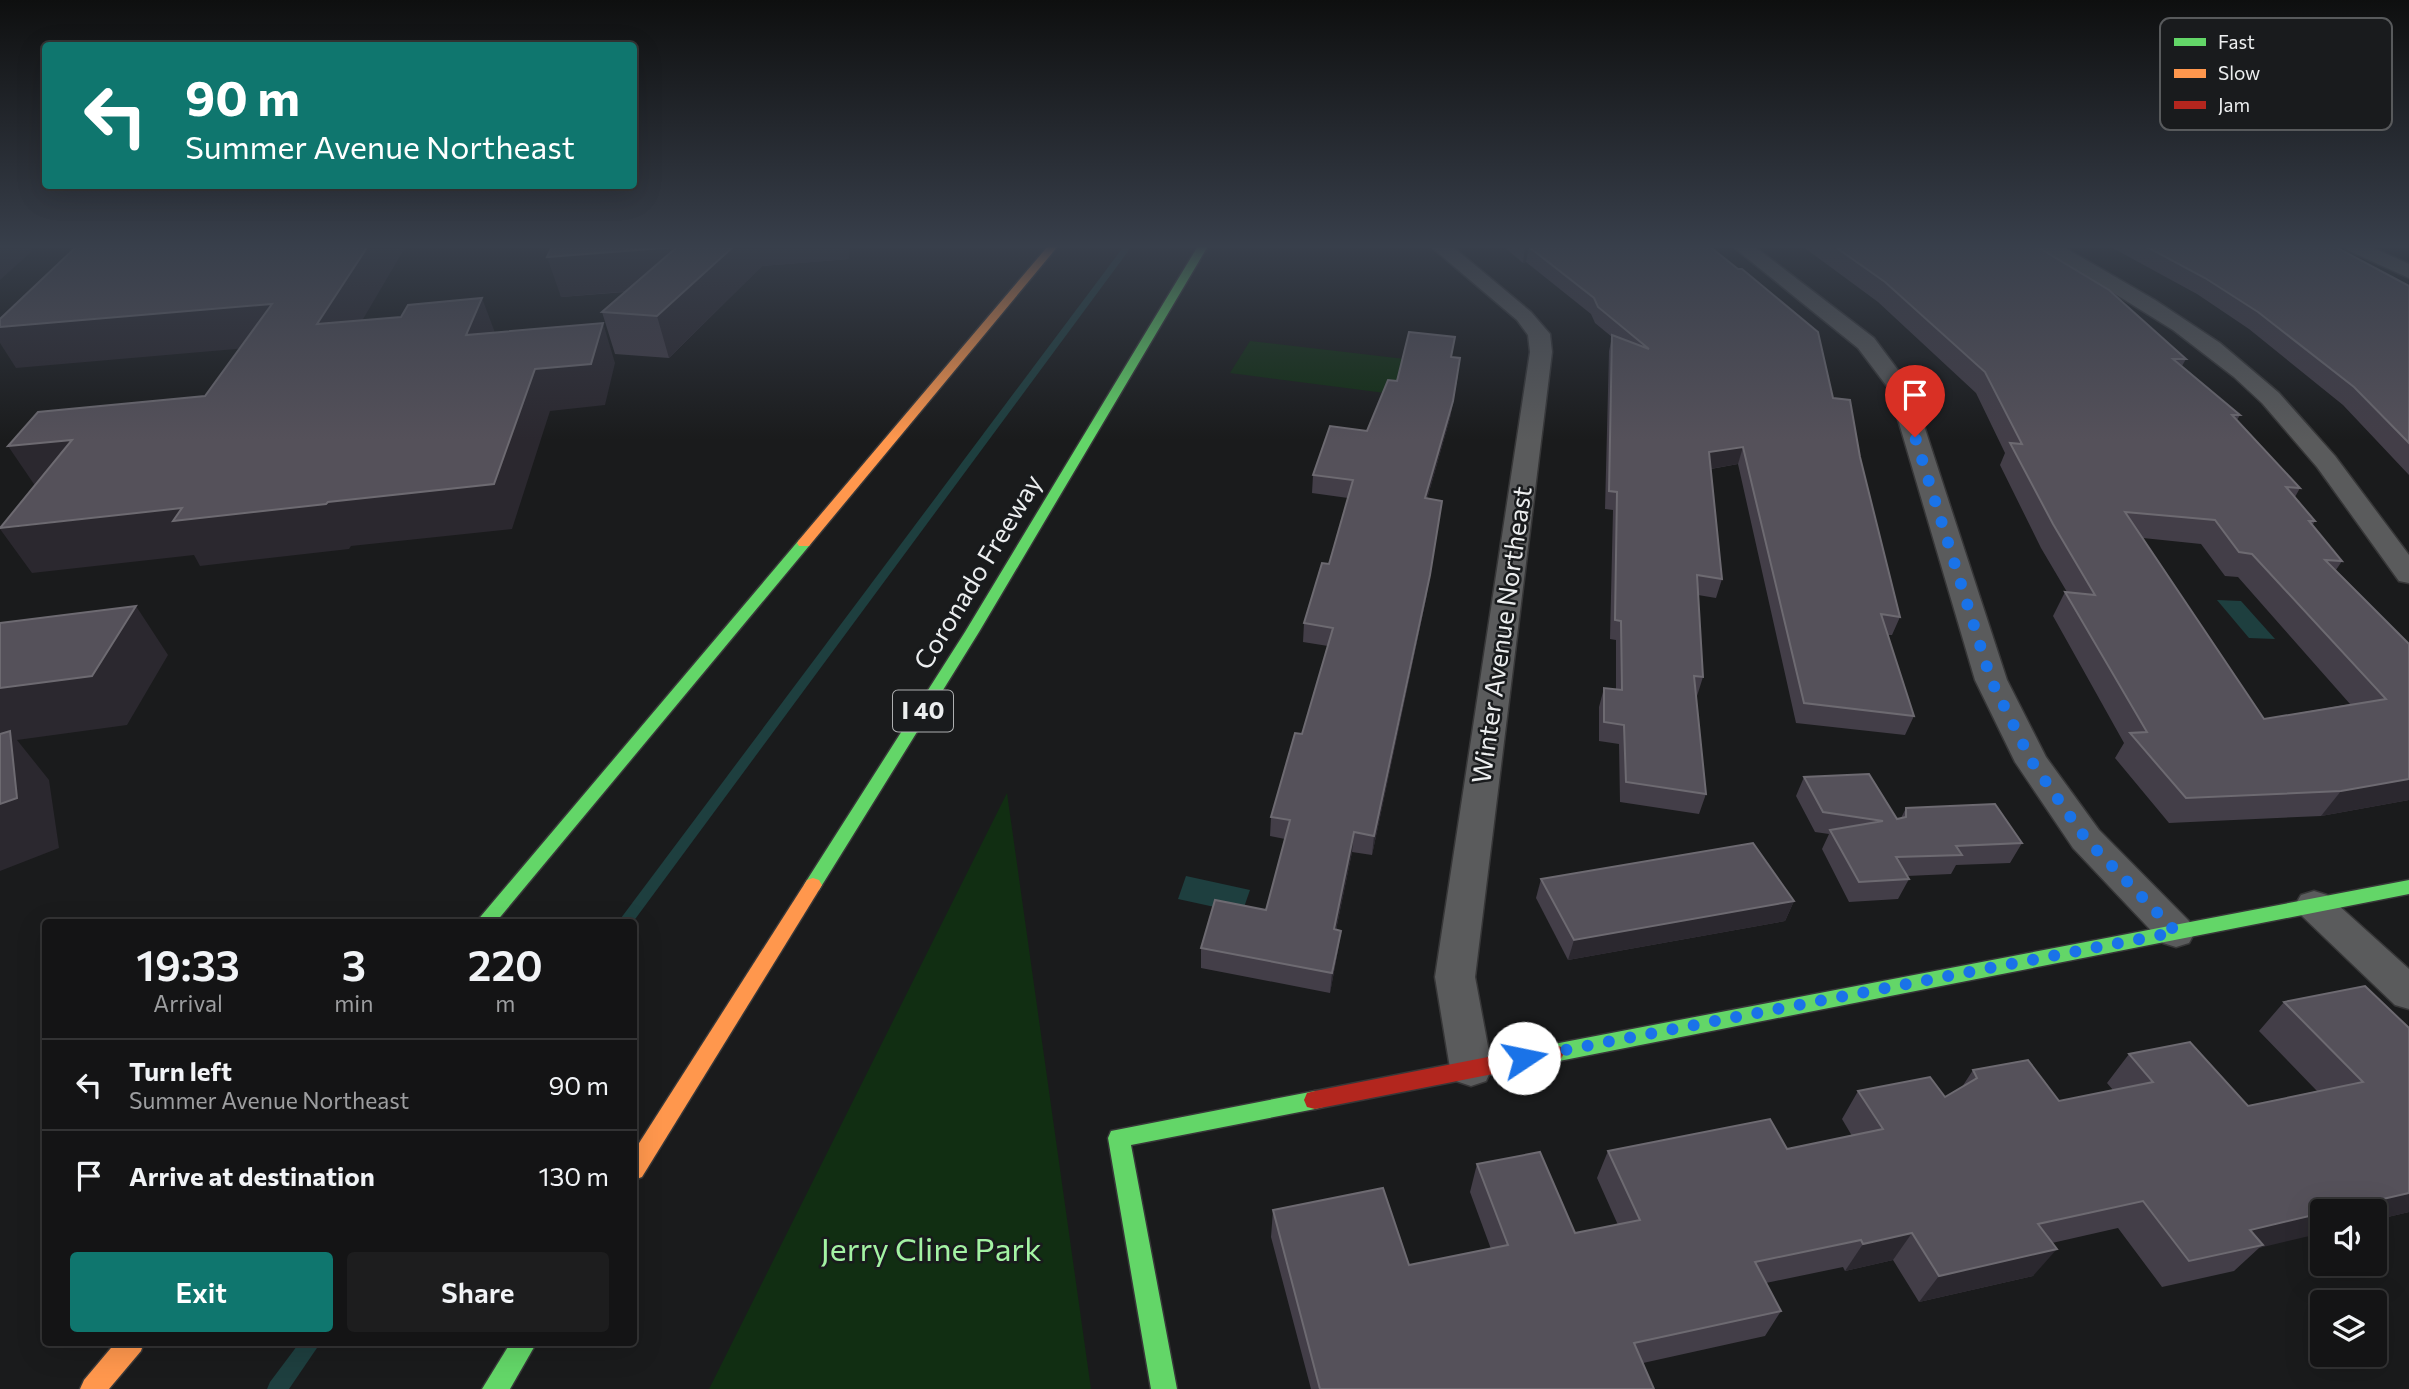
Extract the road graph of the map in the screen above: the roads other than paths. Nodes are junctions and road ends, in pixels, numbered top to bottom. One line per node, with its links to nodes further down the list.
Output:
1 (999, 311): 9 (main road)
2 (1164, 311): 13 (main road, Coronado Freeway / I 40)
3 (1518, 311): 12 (street, Winter Avenue Northeast)
4 (1824, 311): 10 (street)
5 (2157, 311): 6 (street)
6 (2409, 575)
7 (2409, 887): 8 (main road)
8 (2314, 905): 10 (main road); 11 (street)
9 (488, 919)
10 (2176, 932): 12 (main road)
11 (2409, 993)
12 (1471, 1068): 18 (main road)
13 (637, 1165)
14 (129, 1346): 16 (main road)
15 (522, 1346): 17 (main road)
16 (93, 1389)
17 (495, 1389)
18 (1164, 1389)

